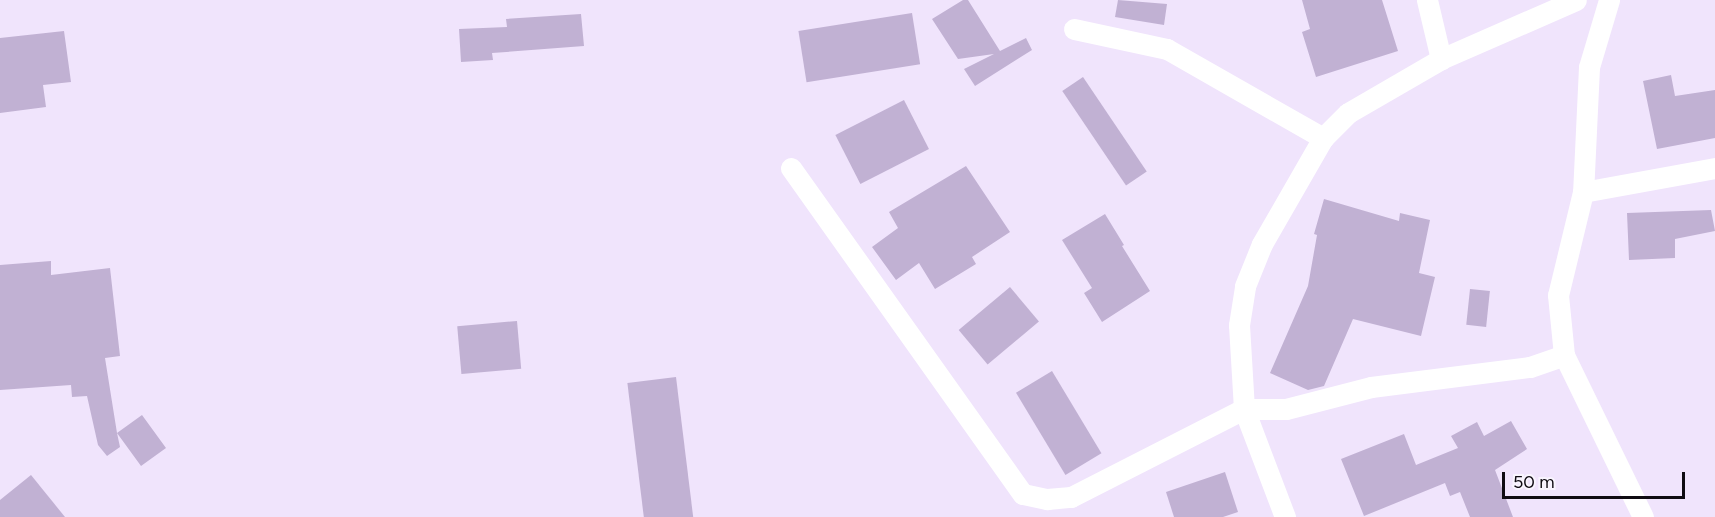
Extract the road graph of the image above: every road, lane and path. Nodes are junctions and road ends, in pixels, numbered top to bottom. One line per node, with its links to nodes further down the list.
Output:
1 (1427, 0): 5 (street)
2 (1576, 0): 5 (street)
3 (1609, 0): 9 (street)
4 (1074, 29): 6 (street)
5 (1441, 59): 6 (street)
6 (1323, 138): 11 (street)
7 (790, 168): 11 (street)
8 (1715, 168): 9 (street)
9 (1583, 192): 10 (street)
10 (1564, 356): 11 (street); 13 (street)
11 (1244, 409): 12 (street)
12 (1285, 517)
13 (1643, 517)

